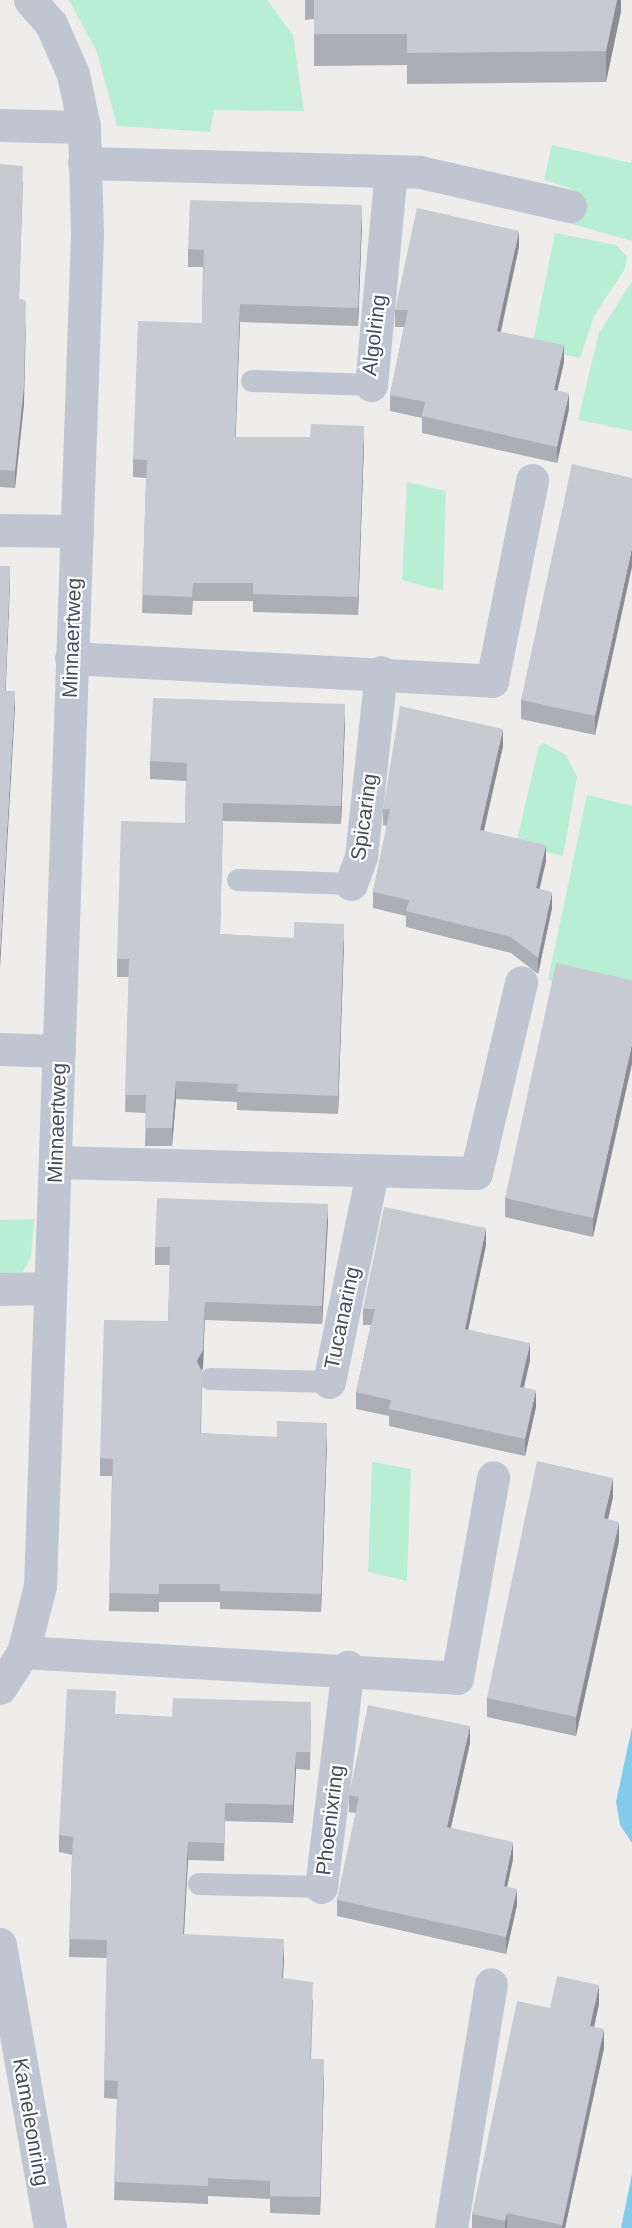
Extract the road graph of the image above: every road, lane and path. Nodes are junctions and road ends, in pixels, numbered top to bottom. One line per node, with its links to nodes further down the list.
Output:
1 (30, 0): 3 (street, Minnaertweg)
2 (0, 125): 3 (street)
3 (84, 128): 4 (street, Minnaertweg)
4 (84, 163): 5 (street); 11 (street, Minnaertweg)
5 (390, 171): 6 (street); 8 (street, Algolring)
6 (570, 206)
7 (252, 381): 8 (lane, Algolring)
8 (371, 385)
9 (532, 480): 13 (street)
10 (0, 530): 11 (street)
11 (77, 531): 12 (street, Minnaertweg)
12 (71, 658): 13 (street); 18 (street, Minnaertweg)
13 (381, 672): 15 (street, Spicaring)
14 (238, 880): 15 (lane, Spicaring)
15 (351, 884)
16 (521, 982): 20 (street)
17 (0, 1049): 18 (street)
18 (59, 1051): 19 (street, Minnaertweg)
19 (56, 1162): 20 (street); 21 (street, Minnaertweg)
20 (372, 1172): 24 (street, Tucanaring)
21 (50, 1288): 22 (street); 26 (street, Minnaertweg)
22 (0, 1289)
23 (210, 1379): 24 (lane, Tucanaring)
24 (329, 1382)
25 (493, 1477): 27 (street)
26 (17, 1639): 27 (street); 28 (street, Minnaertweg)
27 (348, 1667): 30 (street, Phoenixring)
28 (0, 1688)
29 (199, 1884): 30 (lane, Phoenixring)
30 (321, 1887)
31 (0, 1944): 33 (street, Kameleonring)
32 (491, 1984): 34 (street)
33 (50, 2228)
34 (451, 2228)

